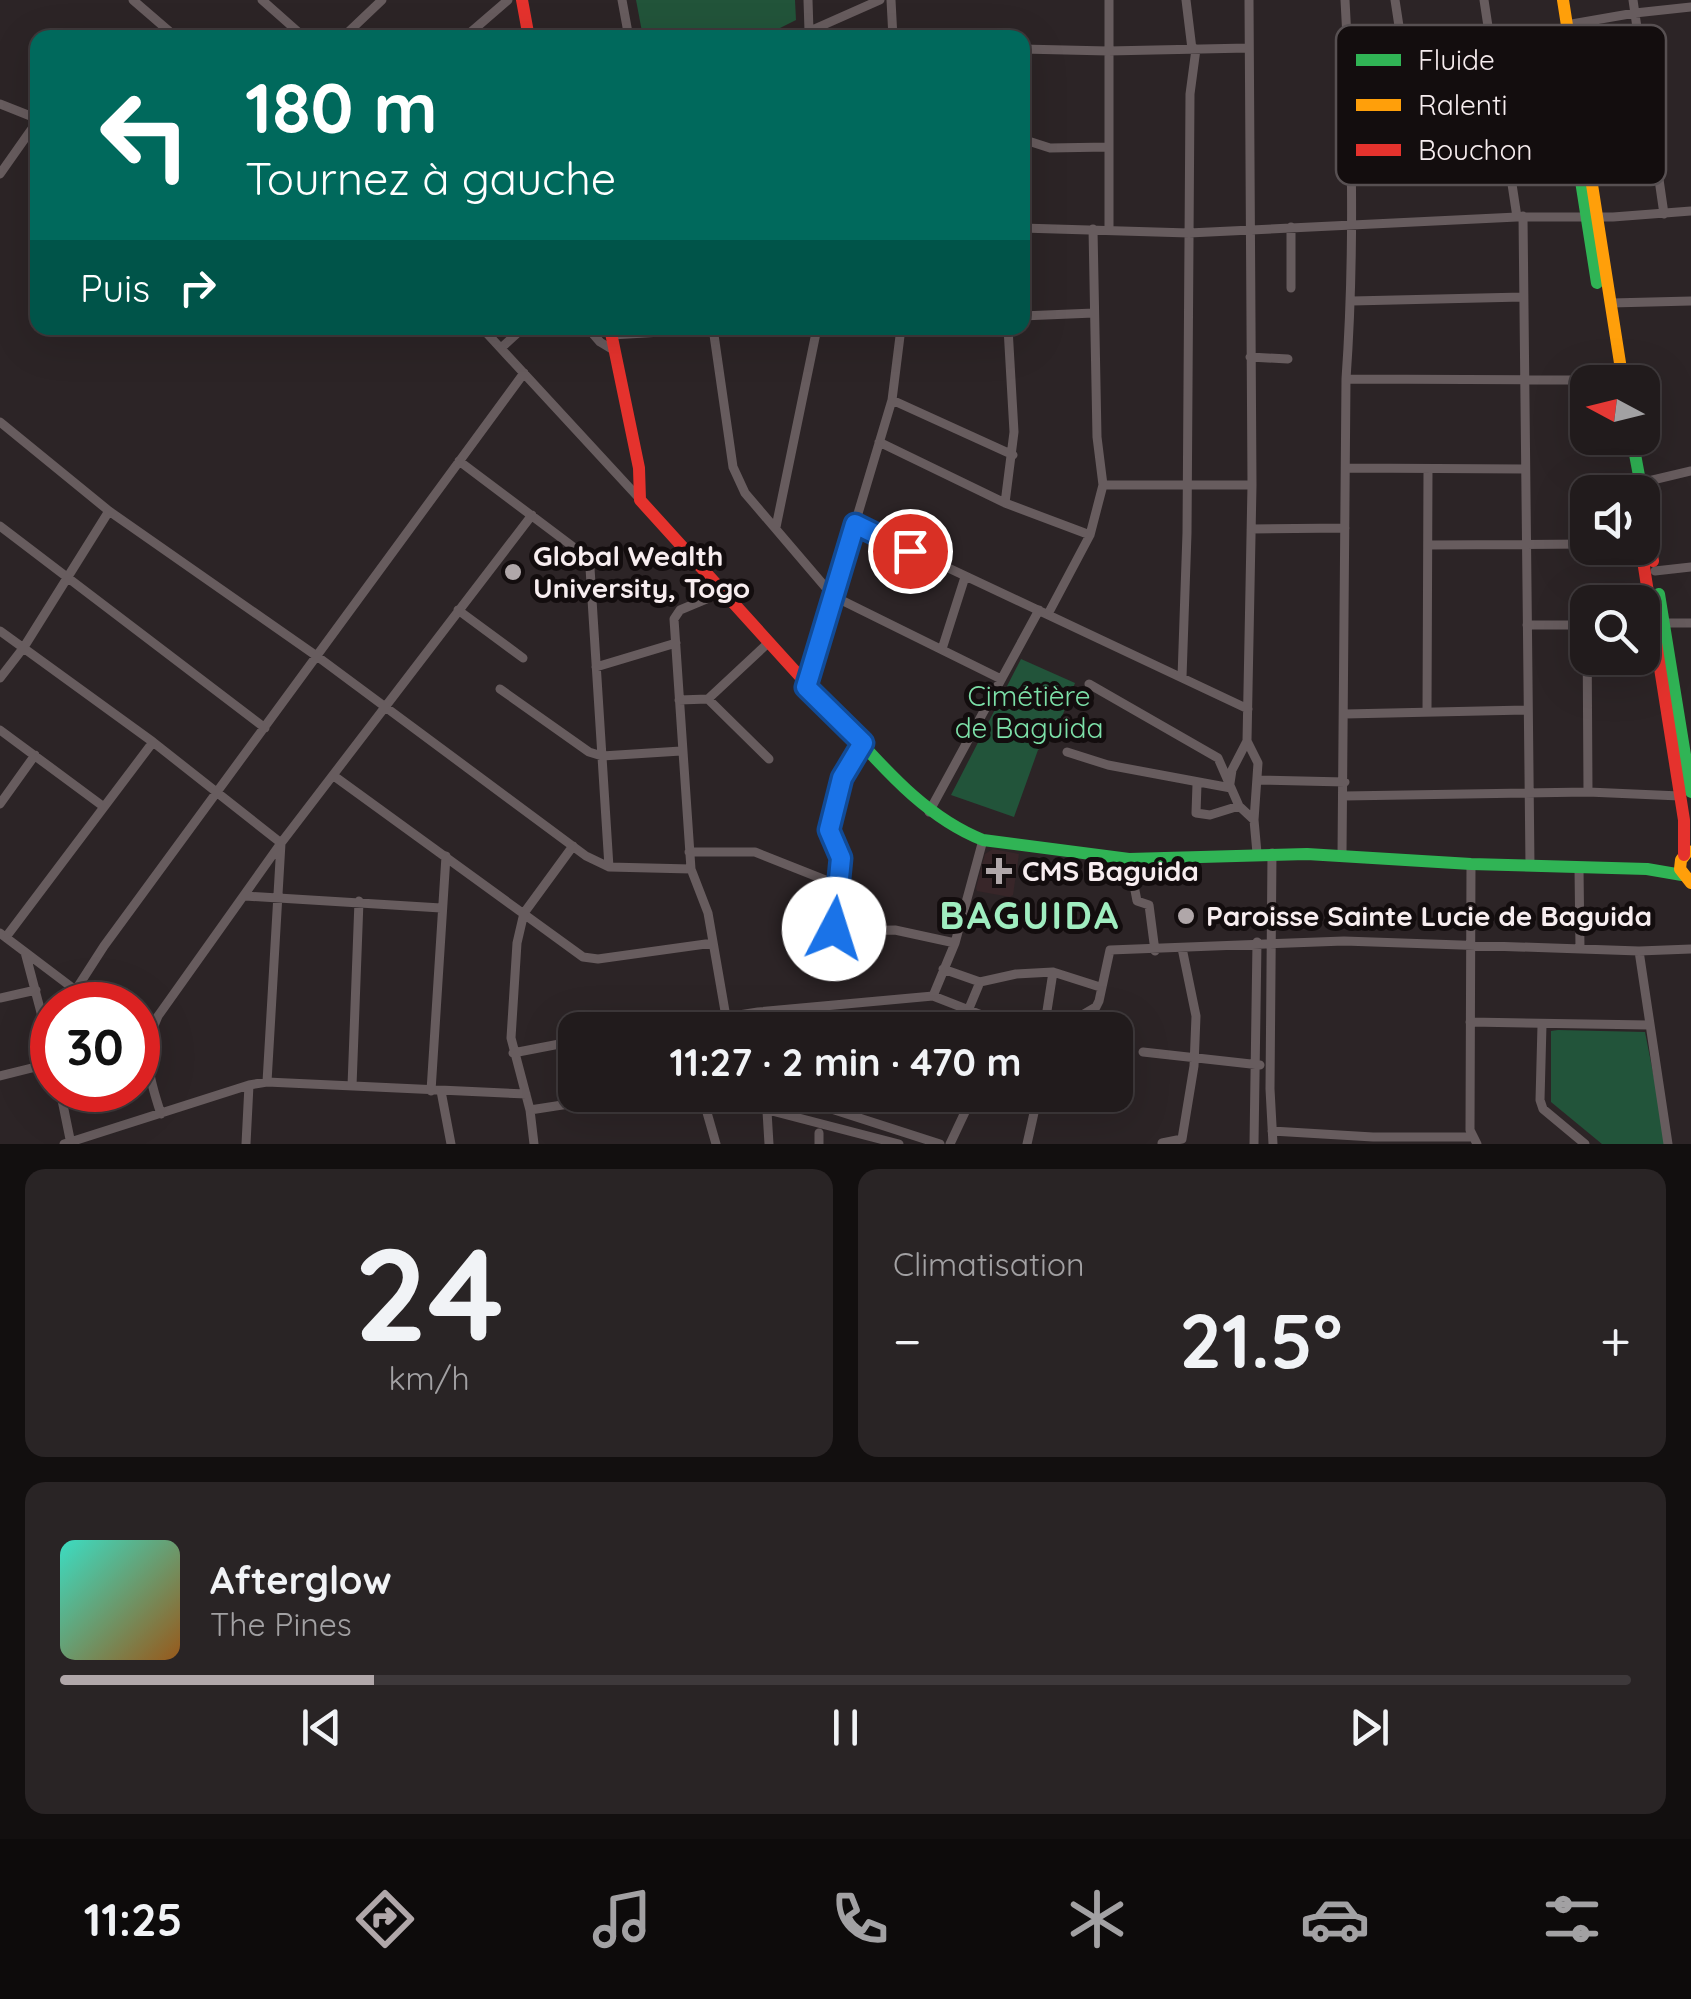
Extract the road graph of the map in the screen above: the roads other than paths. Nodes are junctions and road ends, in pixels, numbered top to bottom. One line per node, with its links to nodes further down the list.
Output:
1 (262, 0): 28 (street)
2 (382, 0): 29 (street)
3 (508, 0): 30 (street)
4 (522, 0): 31 (main road)
5 (622, 0): 32 (street)
6 (808, 0): 33 (street)
7 (880, 0): 34 (street)
8 (891, 0): 35 (street)
9 (1109, 0): 39 (street)
10 (1186, 0): 38 (street)
11 (1248, 0): 37 (street)
12 (1345, 0): 21 (street)
13 (1395, 0): 22 (street)
14 (1484, 0): 23 (street)
15 (1553, 0): 24 (main road)
16 (1563, 0): 25 (main road)
17 (1633, 0): 20 (street)
18 (140, 3): 27 (street)
19 (1691, 7): 20 (street)
20 (1635, 13): 25 (street); 26 (street)
21 (1346, 25)
22 (1399, 25)
23 (1488, 25)
24 (1557, 25)
25 (1566, 25)
26 (1637, 25)
27 (169, 30)
28 (296, 30)
29 (350, 30)
30 (473, 30)
31 (528, 30)
32 (628, 30)
33 (809, 30)
34 (811, 30)
35 (893, 30)
36 (1030, 48): 39 (street)
37 (1248, 48): 38 (street); 60 (street)
38 (1194, 49): 39 (street); 61 (street)
39 (1108, 52): 44 (street)
40 (0, 104): 41 (street)
41 (30, 116)
42 (30, 131): 45 (street)
43 (1030, 142): 44 (street)
44 (1108, 147): 59 (street)
45 (0, 174)
46 (1352, 185): 55 (street)
47 (1513, 185): 53 (street)
48 (1585, 185): 54 (main road)
49 (1586, 185): 54 (main road)
50 (1660, 185): 52 (street)
51 (1691, 210): 52 (street)
52 (1664, 214): 54 (street)
53 (1520, 216): 54 (street); 55 (street); 63 (street)
54 (1590, 217): 66 (main road); 81 (main road)
55 (1352, 224): 57 (street); 64 (street)
56 (1030, 228): 58 (street)
57 (1291, 228): 60 (street); 62 (street)
58 (1094, 229): 59 (street); 67 (street)
59 (1108, 230): 61 (street)
60 (1251, 230): 61 (street); 79 (street)
61 (1189, 232): 98 (street)
62 (1291, 288)
63 (1523, 298): 64 (street); 85 (street)
64 (1352, 301): 84 (street)
65 (1691, 301): 66 (street)
66 (1611, 303): 82 (main road)
67 (1094, 313): 68 (street); 97 (street)
68 (1030, 316)
69 (489, 335): 77 (street)
70 (515, 335): 77 (street)
71 (594, 335): 78 (street)
72 (612, 335): 78 (main road)
73 (714, 335): 106 (street)
74 (816, 335): 106 (street)
75 (901, 335): 87 (street)
76 (1008, 335): 90 (street)
77 (501, 348): 83 (street)
78 (615, 351): 100 (main road)
79 (1250, 357): 80 (street); 99 (street)
80 (1288, 358)
81 (1613, 365)
82 (1615, 365)
83 (524, 373): 91 (street); 100 (street)
84 (1346, 379): 85 (street); 92 (street)
85 (1526, 380): 86 (street); 93 (street)
86 (1570, 381)
87 (892, 400): 89 (street); 90 (street)
88 (0, 422): 102 (street)
89 (880, 442): 101 (street); 104 (street)
90 (1013, 455): 101 (street)
91 (459, 462): 103 (street); 133 (street)
92 (1346, 468): 94 (street); 107 (street)
93 (1525, 469): 94 (street); 111 (street)
94 (1428, 470): 110 (street)
95 (1691, 471): 96 (street)
96 (1660, 483)
97 (1103, 484): 98 (street); 109 (street)
98 (1187, 484): 99 (street); 137 (street)
99 (1252, 485): 108 (street)
100 (640, 500): 119 (main road)
101 (1006, 503): 109 (street)
102 (109, 511): 117 (street); 133 (street)
103 (532, 515): 121 (street); 135 (street)
104 (855, 524): 116 (street); 120 (street)
105 (0, 526): 117 (street)
106 (776, 527): 120 (street)
107 (1345, 528): 108 (street); 149 (street)
108 (1252, 529): 146 (street)
109 (1090, 535): 122 (street)
110 (1428, 544): 111 (street); 148 (street)
111 (1526, 544): 112 (street); 125 (street)
112 (1570, 544)
113 (1654, 565): 115 (main road)
114 (1691, 567): 115 (street)
115 (1655, 571): 118 (main road)
116 (965, 577): 122 (street); 131 (street)
117 (68, 578): 130 (street); 150 (street)
118 (1655, 585)
119 (723, 592): 128 (street); 129 (main road)
120 (833, 596): 131 (street); 141 (street)
121 (458, 610): 134 (street); 145 (street)
122 (1043, 612): 137 (street); 139 (street)
123 (1691, 623): 124 (street)
124 (1660, 624)
125 (1527, 625): 126 (street); 147 (street)
126 (1570, 625)
127 (0, 630): 130 (street)
128 (676, 643): 135 (street); 144 (street)
129 (767, 644): 141 (main road); 143 (street)
130 (24, 647): 138 (street); 153 (street)
131 (942, 649): 139 (street)
132 (1660, 656): 168 (main road)
133 (318, 657): 145 (street); 150 (street)
134 (523, 658)
135 (596, 667): 158 (street)
136 (1587, 675): 166 (street)
137 (1182, 677): 146 (street)
138 (0, 678)
139 (1001, 679): 173 (street)
140 (1089, 684): 164 (street)
141 (806, 687): 154 (main road)
142 (500, 689): 158 (street)
143 (708, 699): 144 (street); 159 (street)
144 (679, 700): 155 (street)
145 (386, 706): 160 (street); 177 (street)
146 (1248, 709): 152 (street)
147 (1526, 710): 148 (street); 167 (street)
148 (1427, 711): 149 (street)
149 (1345, 714): 162 (street)
150 (265, 728): 165 (street)
151 (0, 730): 157 (street)
152 (1248, 741): 161 (street); 164 (street)
153 (154, 742): 165 (street); 171 (street)
154 (863, 743): 173 (main road); 192 (street)
155 (681, 751): 158 (street); 178 (street)
156 (1067, 752): 163 (street)
157 (35, 755): 170 (street); 171 (street)
158 (602, 756): 187 (street)
159 (769, 758)
160 (334, 776): 176 (street); 183 (street)
161 (1258, 780): 162 (street); 174 (street)
162 (1345, 782): 169 (street)
163 (1198, 784): 164 (street); 172 (street)
164 (1230, 785): 172 (street)
165 (217, 791): 176 (street); 214 (street)
166 (1588, 792): 167 (street); 168 (street)
167 (1528, 794): 169 (street); 186 (street)
168 (1686, 794): 181 (main road)
169 (1344, 796): 182 (street)
170 (0, 804)
171 (104, 806): 198 (street)
172 (1239, 806): 174 (street)
173 (929, 812): 175 (main road)
174 (1254, 820): 179 (street)
175 (983, 840): 184 (main road); 202 (street)
176 (281, 843): 193 (street); 194 (street)
177 (573, 846): 187 (street); 197 (street)
178 (689, 852): 189 (street); 192 (street)
179 (1257, 853): 180 (main road); 184 (main road)
180 (1272, 853): 182 (main road); 199 (street)
181 (1686, 854): 190 (main road); 191 (main road)
182 (1342, 855): 185 (main road)
183 (446, 856): 196 (street); 197 (street)
184 (1128, 859): 207 (street)
185 (1471, 864): 186 (main road); 203 (street)
186 (1530, 866): 188 (main road)
187 (610, 867): 189 (street)
188 (1579, 868): 190 (main road); 205 (street)
189 (690, 869): 201 (street)
190 (1647, 869): 191 (main road)
191 (1688, 881)
192 (838, 885): 202 (street)
193 (245, 896): 194 (street); 252 (street)
194 (278, 896): 195 (street); 238 (street)
195 (358, 901): 196 (street); 240 (street)
196 (441, 908): 241 (street)
197 (524, 913): 201 (street); 232 (street)
198 (3, 935): 209 (street)
199 (1270, 941): 200 (street); 203 (street); 235 (street)
200 (1257, 942): 204 (street); 234 (street)
201 (713, 943): 221 (street)
202 (955, 944): 210 (street)
203 (1470, 945): 205 (street); 227 (street)
204 (1182, 948): 207 (street); 233 (street)
205 (1580, 949): 208 (street)
206 (1691, 949): 208 (street)
207 (1155, 950): 216 (street)
208 (1640, 951): 229 (street)
209 (25, 952): 212 (street); 213 (street)
210 (943, 969): 215 (street); 218 (street)
211 (1053, 972): 215 (street); 216 (street); 225 (street)
212 (34, 982)
213 (65, 982)
214 (79, 982)
215 (980, 982): 220 (street)
216 (1100, 987): 226 (street)
217 (30, 991): 219 (street)
218 (933, 996): 220 (street); 222 (street)
219 (0, 998)
220 (968, 1009): 223 (street); 224 (street)
221 (725, 1012)
222 (758, 1012)
223 (967, 1012)
224 (974, 1012)
225 (1047, 1012)
226 (1088, 1012)
227 (1470, 1022): 228 (street); 255 (street)
228 (1542, 1025): 229 (street); 270 (street)
229 (1649, 1025): 271 (street)
230 (558, 1045): 232 (street)
231 (1143, 1052): 233 (street)
232 (514, 1053): 242 (street)
233 (1194, 1058): 234 (street); 258 (street)
234 (1257, 1066): 235 (street); 268 (street)
235 (1270, 1066): 253 (street)
236 (30, 1068): 237 (street)
237 (0, 1076)
238 (267, 1082): 239 (street); 240 (street)
239 (249, 1084): 252 (street); 259 (street)
240 (352, 1086): 241 (street)
241 (436, 1091): 242 (street); 260 (street)
242 (526, 1094): 244 (street)
243 (558, 1106): 244 (street)
244 (530, 1110): 261 (street)
245 (64, 1112): 256 (street)
246 (707, 1112): 257 (street)
247 (768, 1112): 263 (street)
248 (776, 1112): 264 (street)
249 (841, 1112): 265 (street)
250 (965, 1112): 266 (street)
251 (1035, 1112): 267 (street)
252 (161, 1114): 256 (street)
253 (1272, 1131): 254 (street); 269 (street)
254 (1373, 1141): 255 (street)
255 (1475, 1141)
256 (69, 1143)
257 (715, 1143): 262 (street)
258 (1162, 1143)
259 (246, 1144)
260 (452, 1144)
261 (534, 1144)
262 (702, 1144)
263 (769, 1144)
264 (899, 1144)
265 (940, 1144)
266 (950, 1144)
267 (1028, 1144)
268 (1254, 1144)
269 (1273, 1144)
270 (1585, 1144)
271 (1668, 1144)

